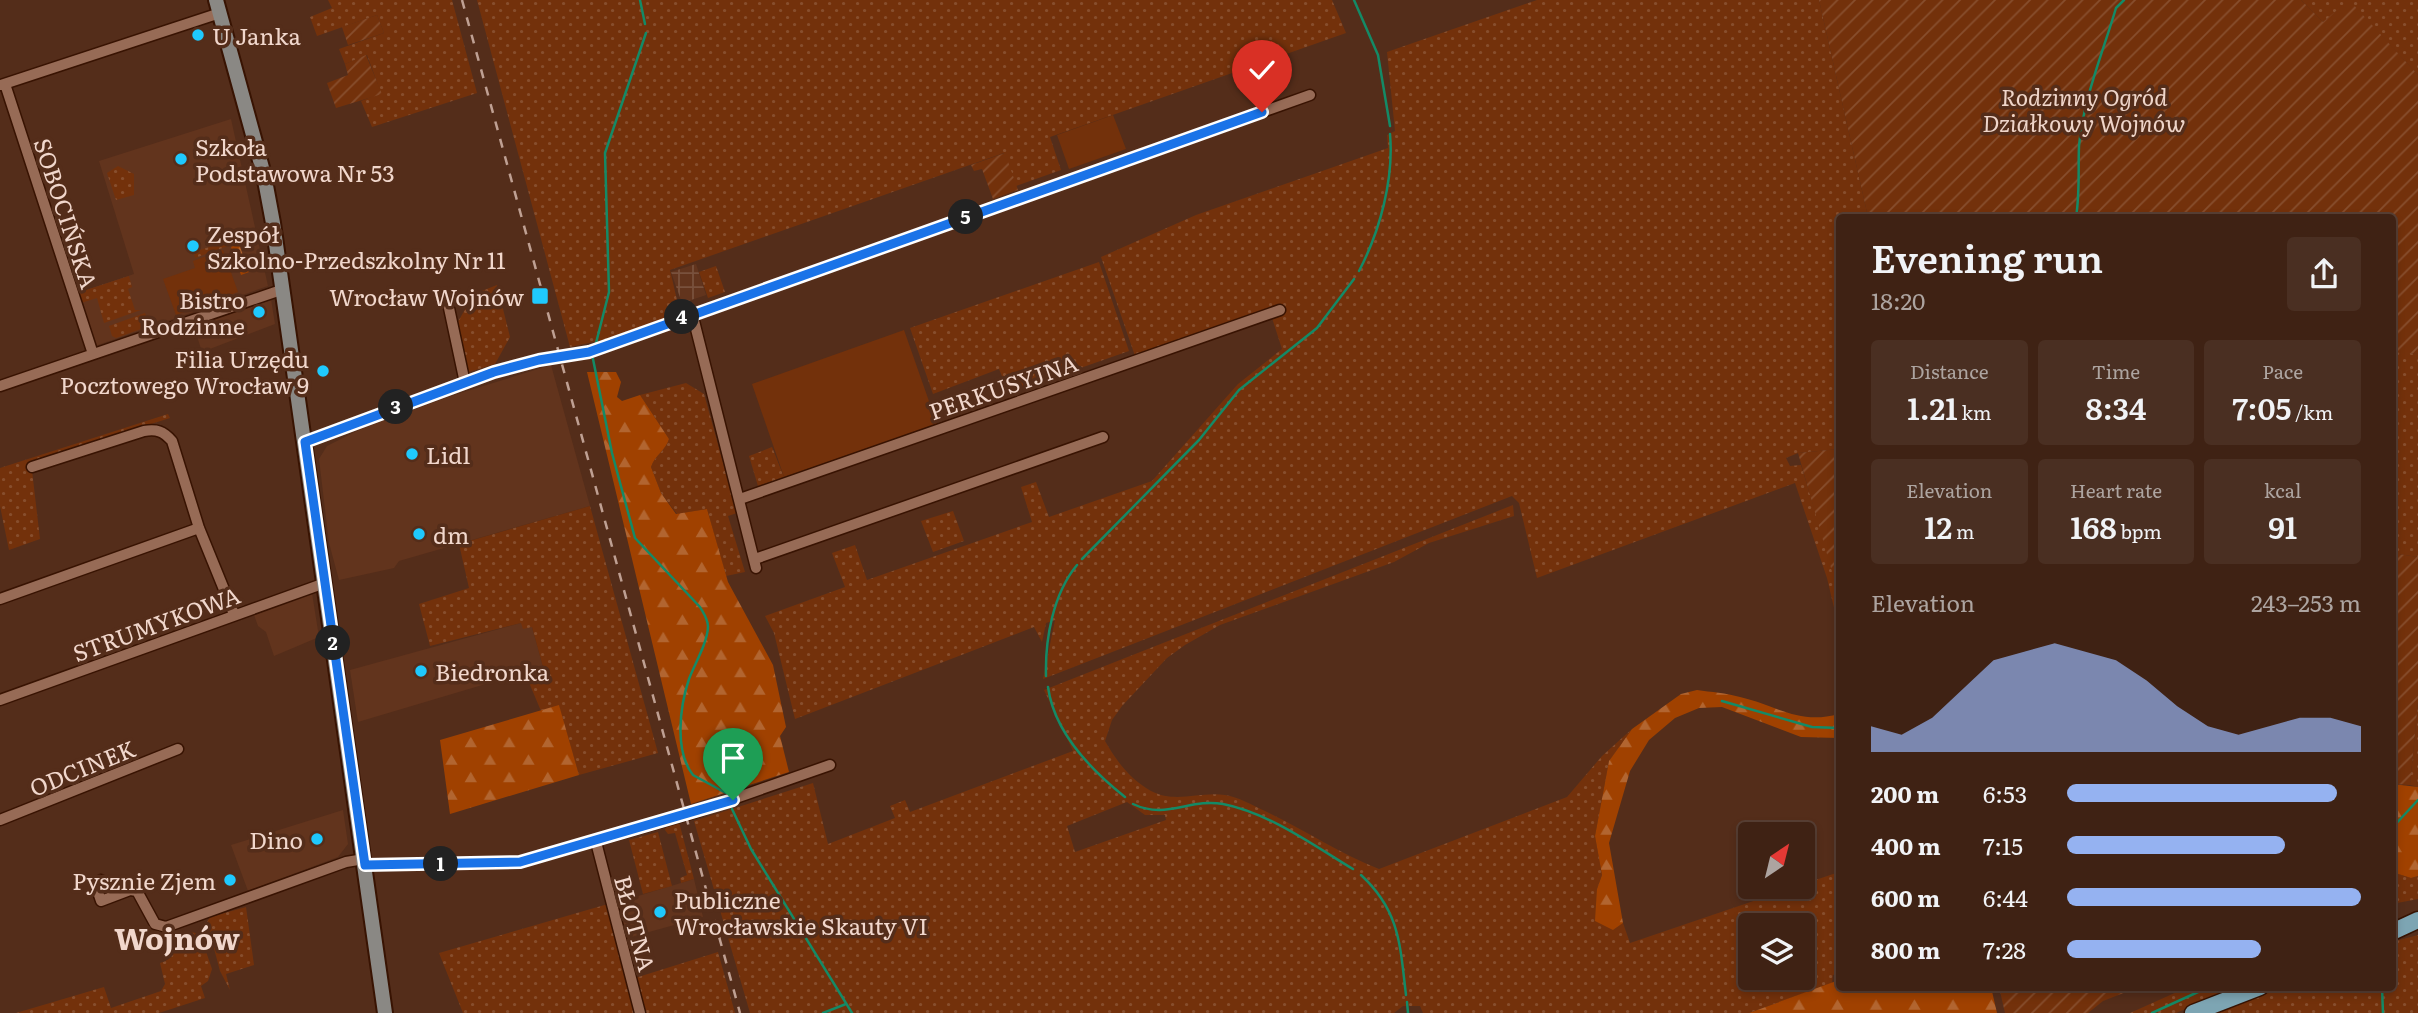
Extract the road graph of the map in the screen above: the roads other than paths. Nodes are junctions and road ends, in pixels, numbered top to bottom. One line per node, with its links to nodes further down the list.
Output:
1 (218, 6): 2 (street); 4 (main road)
2 (2, 85): 8 (street, SOBOCIŃSKA)
3 (1310, 95): 7 (street)
4 (284, 289): 8 (street); 12 (main road)
5 (449, 308): 9 (street)
6 (1280, 310): 14 (street, PERKUSYJNA)
7 (692, 313): 9 (street); 14 (street)
8 (93, 354): 10 (street)
9 (465, 383): 12 (street)
10 (0, 386)
11 (1103, 437): 14 (street)
12 (305, 442): 16 (main road)
13 (32, 467): 15 (street)
14 (740, 499)
15 (200, 528): 17 (street); 18 (street)
16 (325, 583): 18 (street, STRUMYKOWA); 24 (main road)
17 (0, 599)
18 (234, 614): 19 (street, STRUMYKOWA)
19 (0, 700)
20 (178, 749): 22 (street, ODCINEK)
21 (830, 765): 23 (street)
22 (0, 820)
23 (596, 842): 24 (street); 30 (street, BŁOTNA)
24 (364, 862): 25 (street); 29 (main road)
25 (101, 880)
26 (2415, 923): 27 (main road)
27 (2396, 930)
28 (2250, 991): 31 (main road)
29 (386, 1013)
30 (640, 1013)
31 (2193, 1013)

